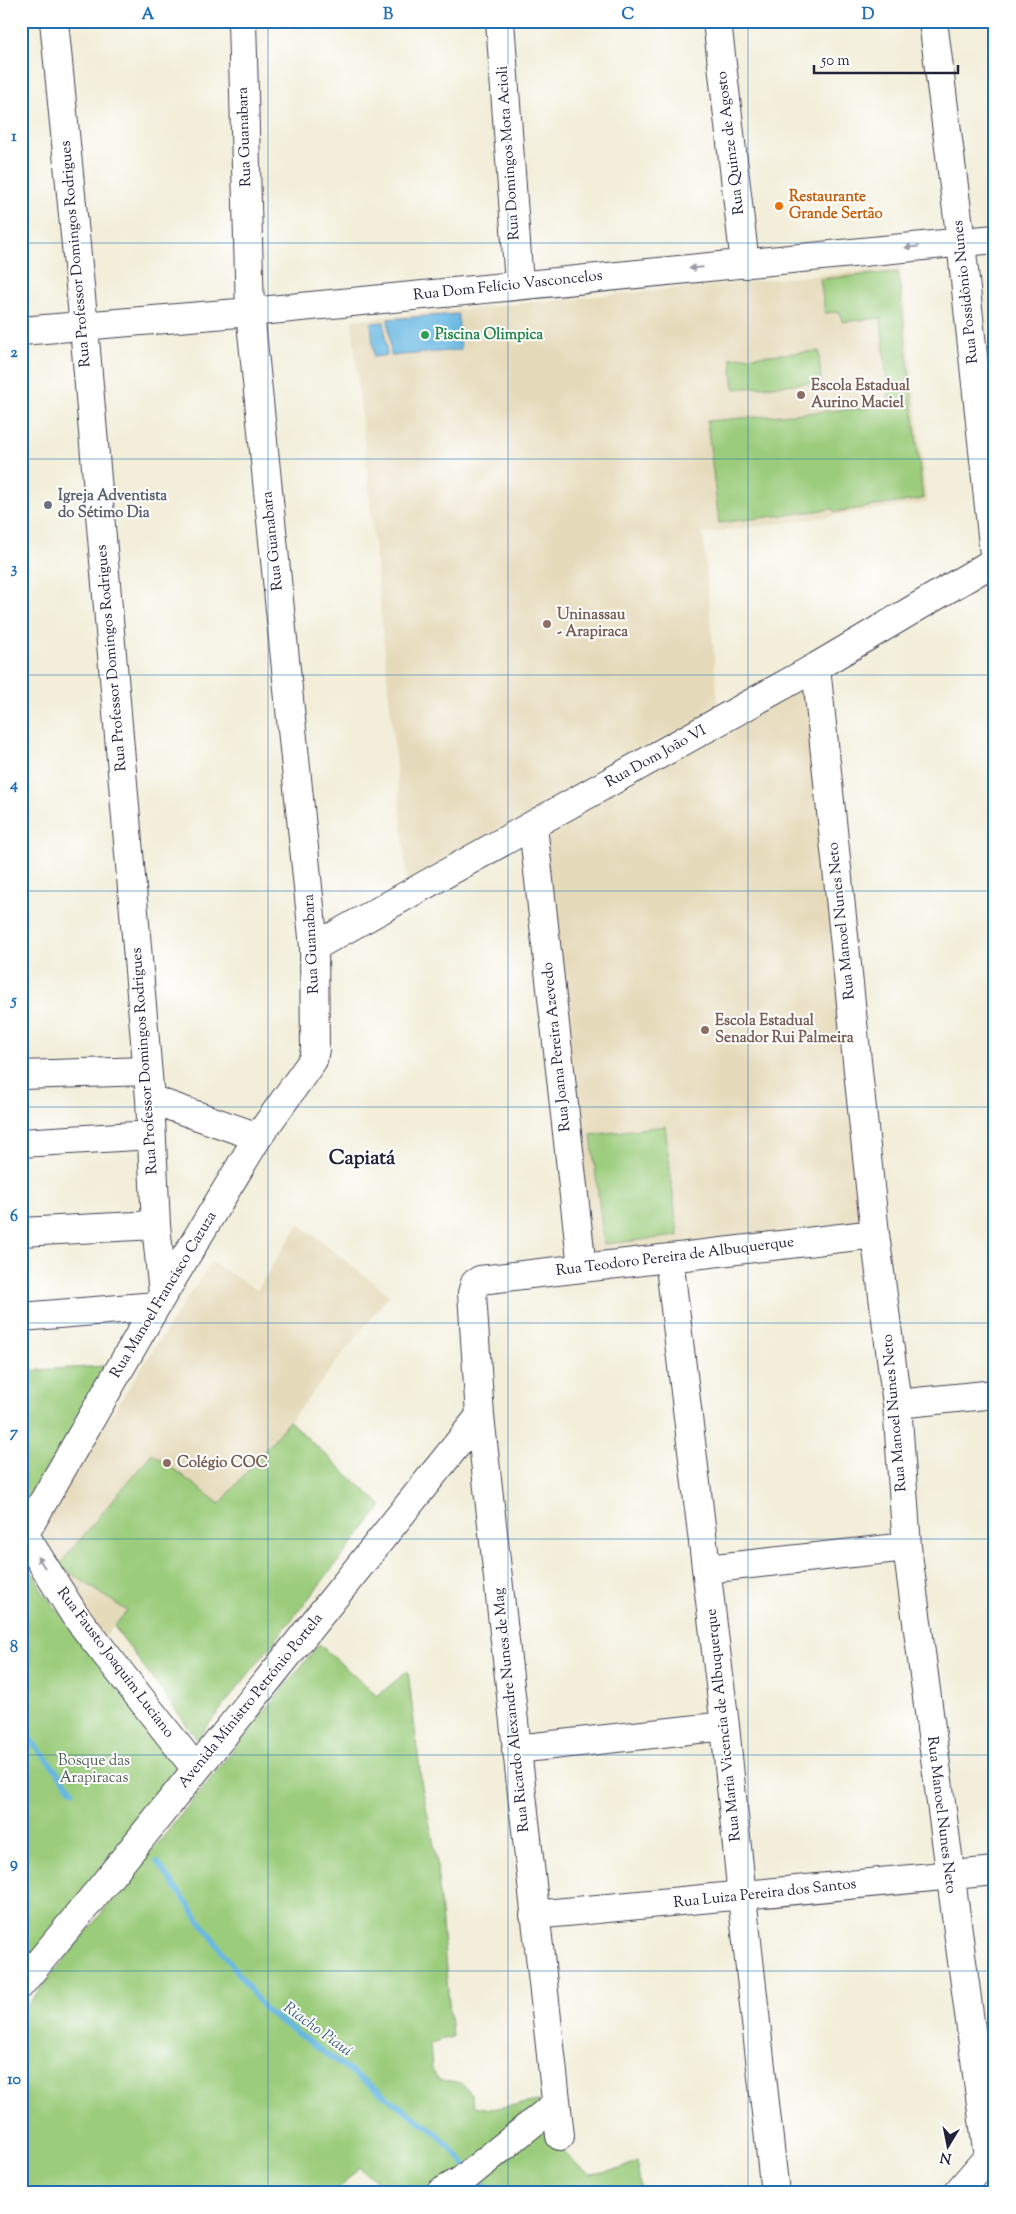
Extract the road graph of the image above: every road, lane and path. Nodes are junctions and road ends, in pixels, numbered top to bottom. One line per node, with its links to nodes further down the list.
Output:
1 (54, 21): 11 (street, Rua Professor Domingos Rodrigues)
2 (242, 21): 10 (street, Rua Guanabara)
3 (500, 21): 9 (street, Rua Domingos Mota Acioli)
4 (717, 21): 8 (street, Rua Quinze de Agosto)
5 (933, 21): 7 (street, Rua Possidônio Nunes)
6 (995, 239): 7 (street, Rua Dom Felício Vasconcelos)
7 (961, 242): 8 (street, Rua Dom Felício Vasconcelos, one-way to 8); 13 (street, Rua Possidônio Nunes)
8 (745, 264): 9 (street, Rua Dom Felício Vasconcelos, one-way to 9)
9 (519, 284): 10 (street, Rua Dom Felício Vasconcelos)
10 (250, 312): 11 (street, Rua Dom Felício Vasconcelos); 16 (street, Rua Guanabara)
11 (84, 327): 12 (street, Rua Dom Felício Vasconcelos); 18 (street, Rua Professor Domingos Rodrigues)
12 (21, 331)
13 (995, 562): 14 (street, Rua Dom João VI)
14 (816, 667): 15 (street, Rua Dom João VI); 26 (street, Rua Manoel Nunes Neto)
15 (533, 826): 16 (street, Rua Dom João VI); 28 (street, Rua Joana Pereira Azevedo)
16 (314, 947): 17 (street, Rua Guanabara)
17 (313, 1060): 22 (street, Rua Manoel Francisco Cazuza)
18 (147, 1072): 19 (street); 20 (street, Rua Professor Domingos Rodrigues)
19 (21, 1075)
20 (150, 1099): 21 (street, Rua Professor Domingos Rodrigues); 22 (street)
21 (151, 1135): 23 (street); 24 (street, Rua Professor Domingos Rodrigues)
22 (258, 1137): 30 (street, Rua Manoel Francisco Cazuza)
23 (21, 1143)
24 (156, 1225): 25 (street); 30 (street, Rua Professor Domingos Rodrigues)
25 (21, 1232)
26 (875, 1234): 27 (street, Rua Teodoro Pereira de Albuquerque); 33 (street, Rua Manoel Nunes Neto)
27 (669, 1258): 28 (street, Rua Teodoro Pereira de Albuquerque); 37 (street, Rua Maria Vicencia de Albuquerque)
28 (582, 1268): 29 (street, Rua Teodoro Pereira de Albuquerque)
29 (476, 1283): 34 (street, Rua Ricardo Alexandre Nunes de Mag)
30 (160, 1300): 31 (street); 35 (street, Rua Manoel Francisco Cazuza)
31 (21, 1318)
32 (995, 1394): 33 (street)
33 (897, 1404): 36 (street, Rua Manoel Nunes Neto)
34 (480, 1416): 39 (street, Rua Ricardo Alexandre Nunes de Mag); 40 (street, Avenida Ministro Petrônio Portela)
35 (22, 1532): 40 (street, Rua Fausto Joaquim Luciano, one-way to 35)
36 (907, 1547): 37 (street); 42 (street, Rua Manoel Nunes Neto)
37 (706, 1569): 38 (street, Rua Maria Vicencia de Albuquerque)
38 (725, 1726): 39 (street); 43 (street, Rua Maria Vicencia de Albuquerque)
39 (516, 1748): 44 (street, Rua Ricardo Alexandre Nunes de Mag)
40 (196, 1769): 45 (street, Avenida Ministro Petrônio Portela)
41 (995, 1871): 42 (street, Rua Luiza Pereira dos Santos)
42 (949, 1875): 43 (street, Rua Luiza Pereira dos Santos); 48 (street, Rua Manoel Nunes Neto)
43 (742, 1896): 44 (street, Rua Luiza Pereira dos Santos); 50 (street, Rua Maria Vicencia de Albuquerque)
44 (534, 1915): 46 (street, Rua Ricardo Alexandre Nunes de Mag)
45 (21, 1984)
46 (556, 2104): 47 (street, Rua Ricardo Alexandre Nunes de Mag); 49 (street)
47 (560, 2136)
48 (991, 2153): 51 (street)
49 (451, 2186)
50 (775, 2193)
51 (957, 2193)

